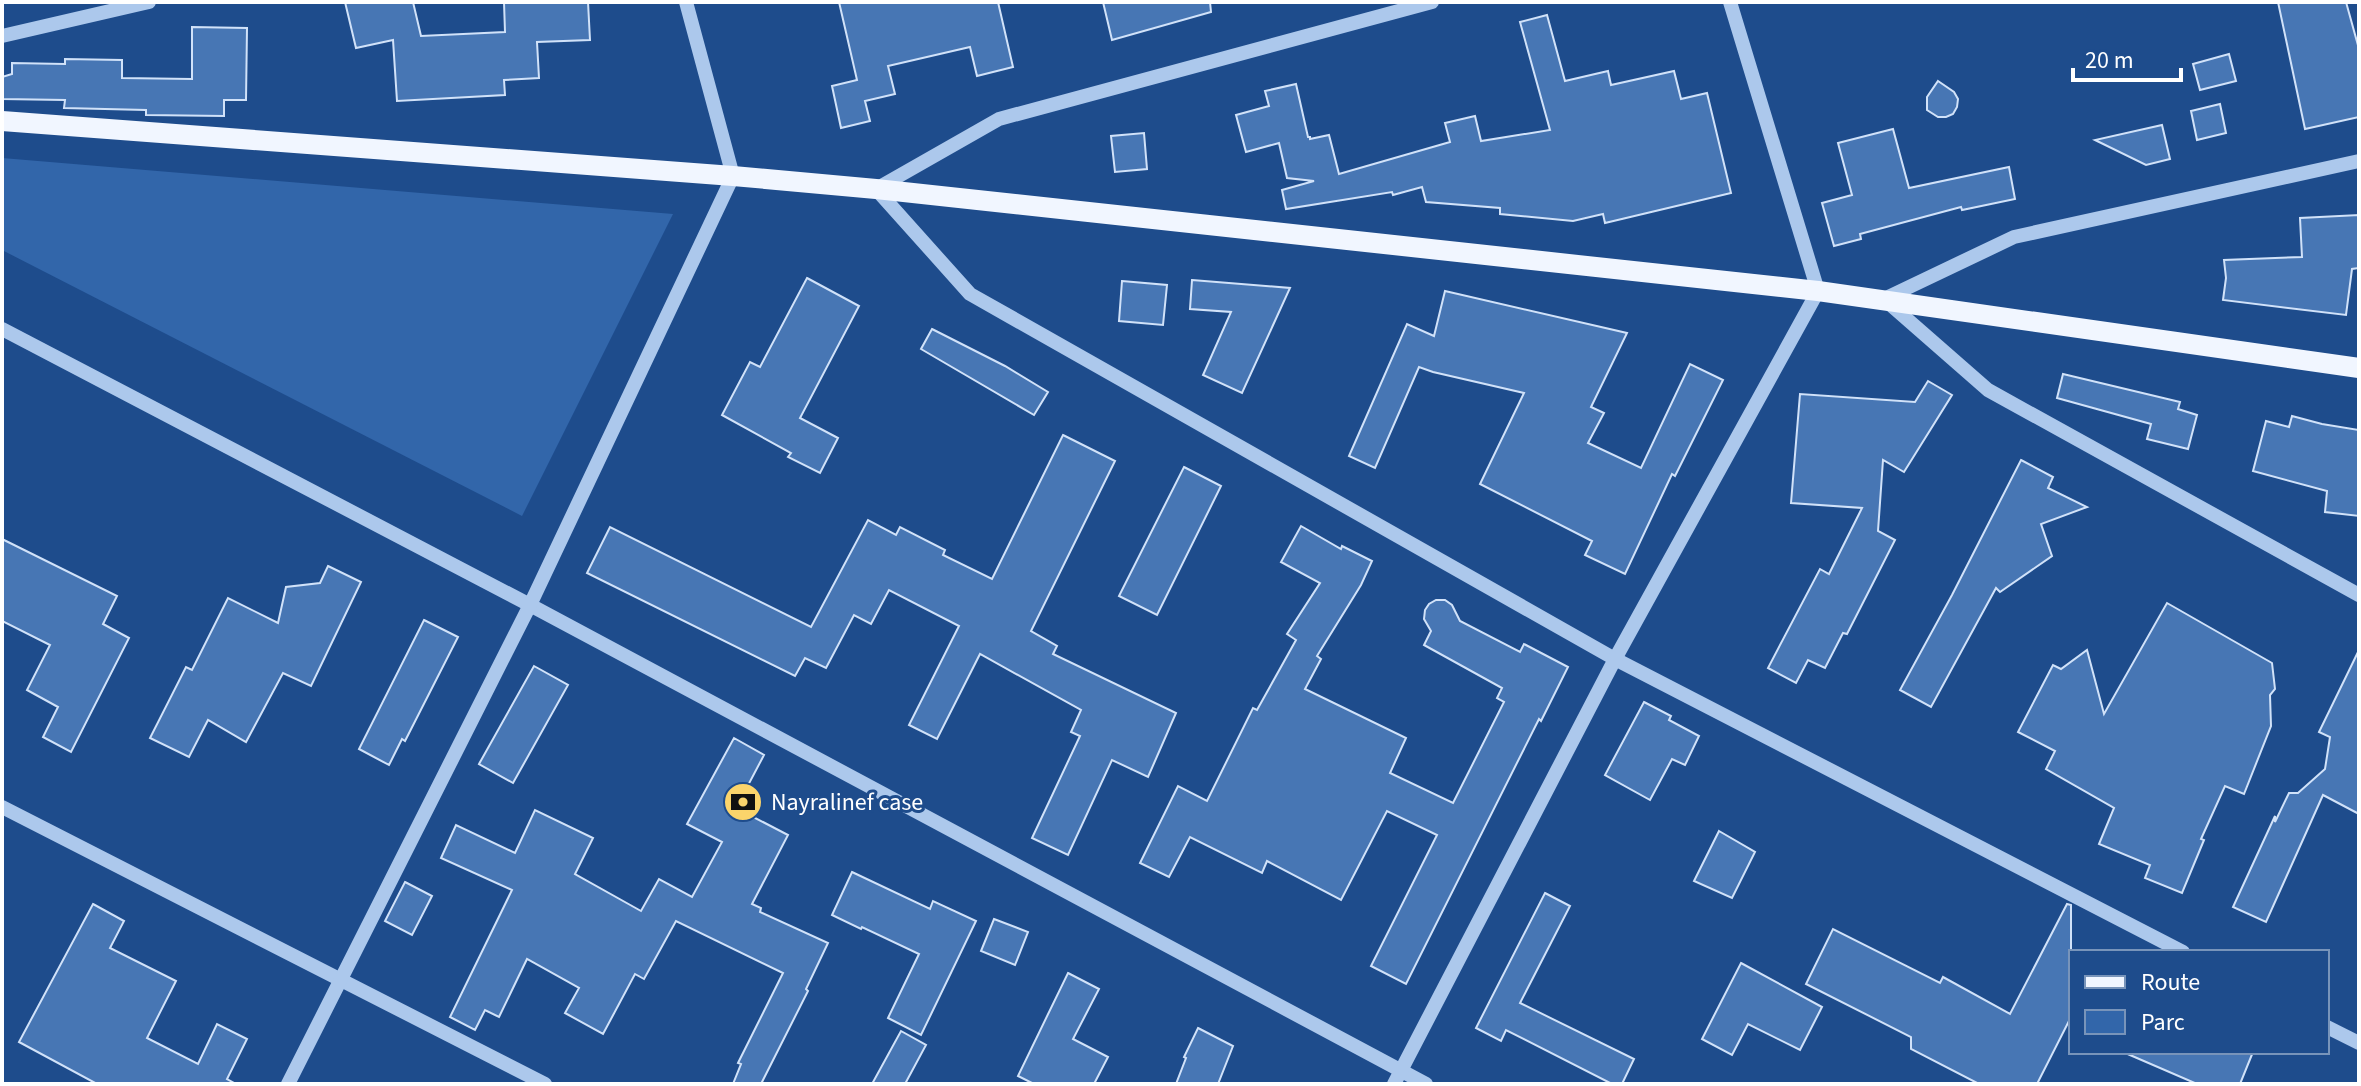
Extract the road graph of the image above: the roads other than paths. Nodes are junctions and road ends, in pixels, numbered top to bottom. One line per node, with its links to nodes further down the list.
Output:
1 (149, 2): 5 (street)
2 (686, 2): 8 (street)
3 (1432, 2): 9 (street)
4 (1730, 2): 10 (street)
5 (2, 36)
6 (2, 121): 8 (main road)
7 (2359, 161): 11 (street)
8 (733, 176): 9 (main road); 15 (street)
9 (876, 189): 10 (main road); 16 (street)
10 (1818, 291): 11 (main road); 16 (street)
11 (1884, 299): 13 (main road); 14 (street)
12 (2, 329): 15 (street)
13 (2359, 368)
14 (2359, 595)
15 (530, 605): 19 (street); 22 (street)
16 (1615, 659): 18 (street); 22 (street)
17 (2, 807): 19 (street)
18 (2179, 950)
19 (340, 978): 23 (street); 24 (street)
20 (2329, 1028): 21 (street)
21 (2359, 1043)
22 (1397, 1077): 25 (street)
23 (288, 1084)
24 (545, 1084)
25 (1426, 1084)

